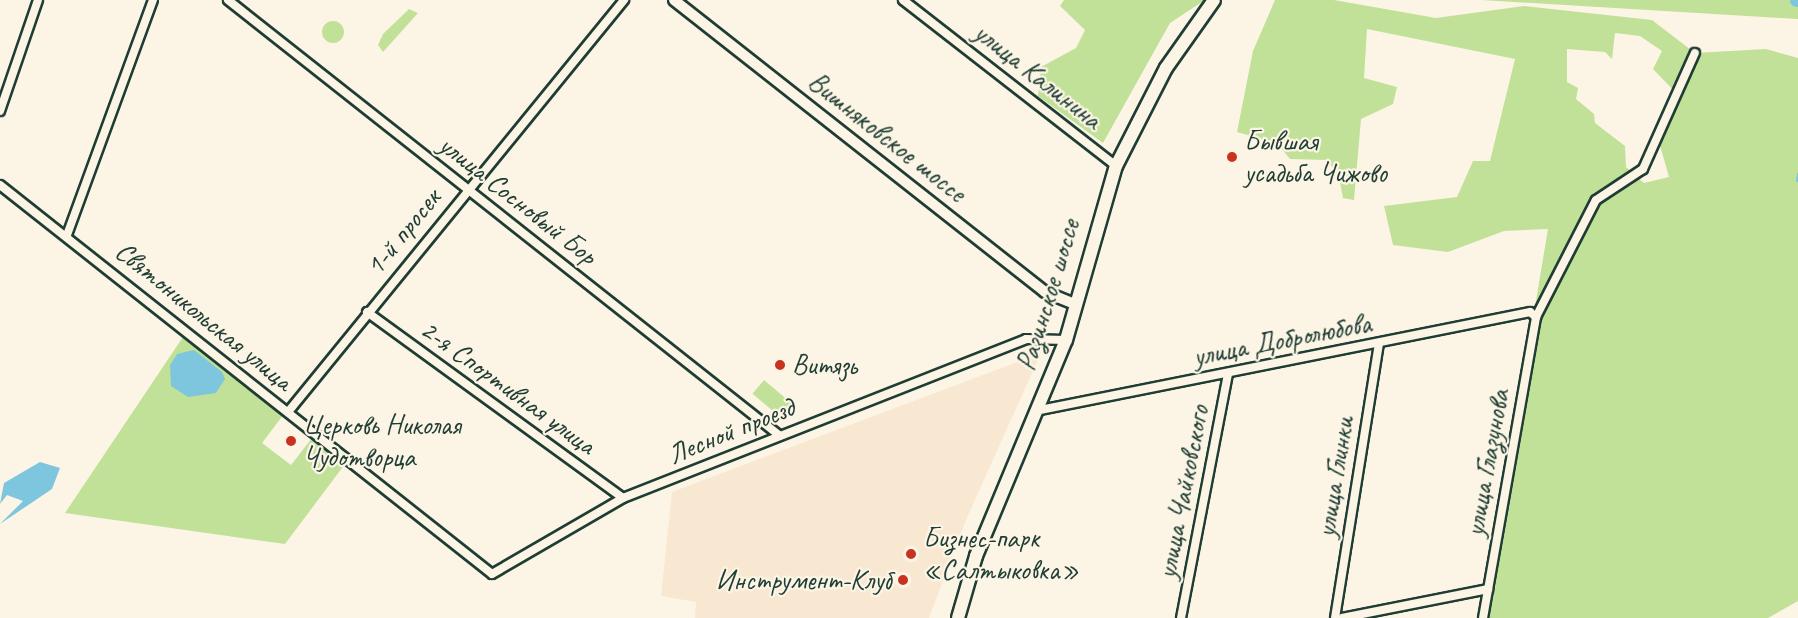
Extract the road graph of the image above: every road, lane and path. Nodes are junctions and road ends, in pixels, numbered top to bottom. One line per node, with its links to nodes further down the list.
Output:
1 (38, 0): 9 (street)
2 (153, 0): 13 (street)
3 (228, 0): 12 (street, улица Сосновый Бор)
4 (624, 0): 12 (street, 1-й просек)
5 (674, 0): 14 (street, Вишняковское шоссе)
6 (903, 0): 10 (street, улица Калинина)
7 (1214, 0): 10 (main road, Разинское шоссе)
8 (1695, 53): 16 (street, улица Глазунова)
9 (0, 111)
10 (1116, 166): 14 (main road, Разинское шоссе)
11 (0, 185): 13 (street, Святоникольская улица)
12 (467, 189): 15 (street, 1-й просек); 22 (street, улица Сосновый Бор)
13 (67, 235): 21 (street, Святоникольская улица)
14 (1074, 304): 17 (main road, Разинское шоссе)
15 (367, 312): 21 (street, 1-й просек); 23 (street, 2-я Спортивная улица)
16 (1536, 316): 18 (street, улица Добролюбова); 25 (street, улица Глазунова)
17 (1066, 340): 20 (main road, Разинское шоссе); 22 (street, Лесной проезд)
18 (1379, 344): 19 (street, улица Добролюбова); 28 (street, улица Глинки)
19 (1228, 375): 20 (street, улица Добролюбова); 27 (street, улица Чайковского)
20 (1035, 411): 26 (main road, Разинское шоссе)
21 (288, 412): 24 (street, Святоникольская улица)
22 (780, 436): 23 (street, Лесной проезд)
23 (623, 498): 24 (street, Лесной проезд)
24 (492, 574)
25 (1488, 589): 29 (street); 30 (street, улица Глазунова)
26 (958, 618)
27 (1181, 618)
28 (1335, 618)
29 (1342, 618)
30 (1483, 618)

